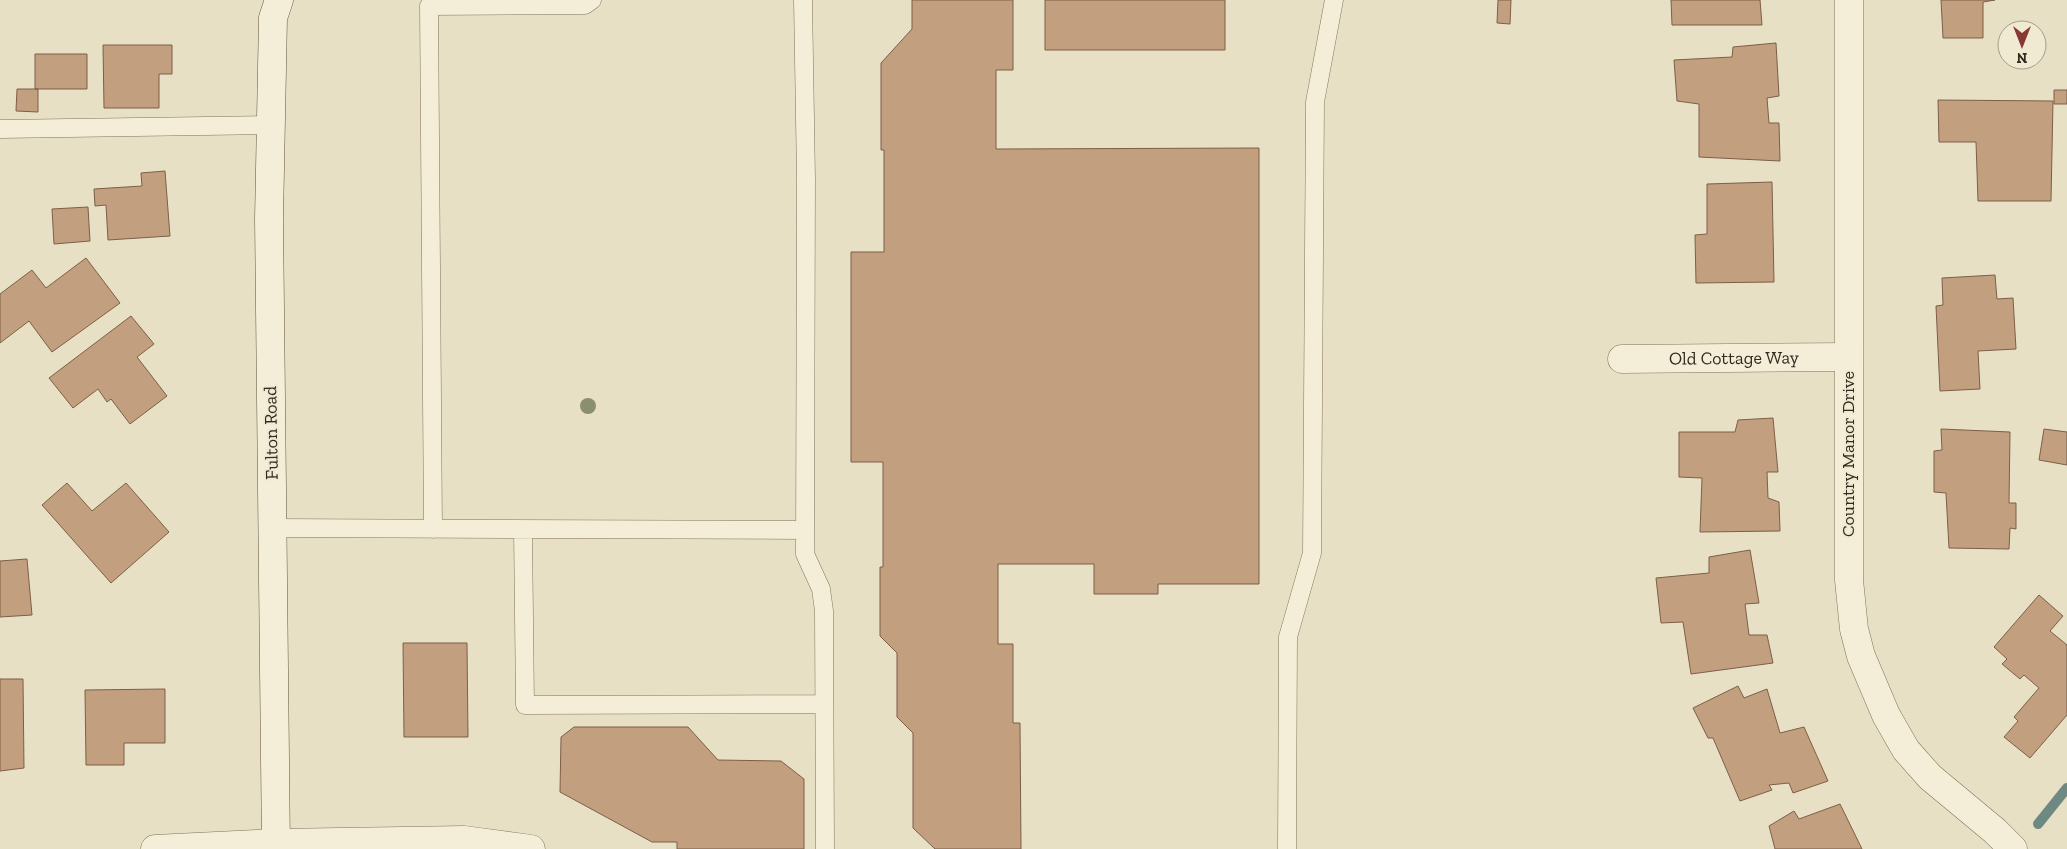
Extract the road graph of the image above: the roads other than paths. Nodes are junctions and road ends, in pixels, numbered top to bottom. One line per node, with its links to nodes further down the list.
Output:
1 (592, 0): 11 (lane)
2 (803, 0): 13 (lane)
3 (1334, 0): 19 (lane)
4 (1849, 0): 8 (street, Country Manor Drive)
5 (272, 6): 6 (street, Fulton Road)
6 (270, 125): 7 (lane); 10 (street, Fulton Road)
7 (0, 129)
8 (1848, 357): 9 (street, Old Cottage Way); 20 (street, Country Manor Drive)
9 (1622, 359)
10 (272, 528): 11 (lane); 15 (street, Fulton Road)
11 (433, 529): 12 (lane)
12 (523, 530): 13 (lane); 14 (lane)
13 (805, 530): 14 (lane)
14 (823, 704): 18 (lane)
15 (276, 846): 16 (street); 17 (street)
16 (155, 849)
17 (531, 849)
18 (825, 849)
19 (1287, 849)
20 (2013, 849)

